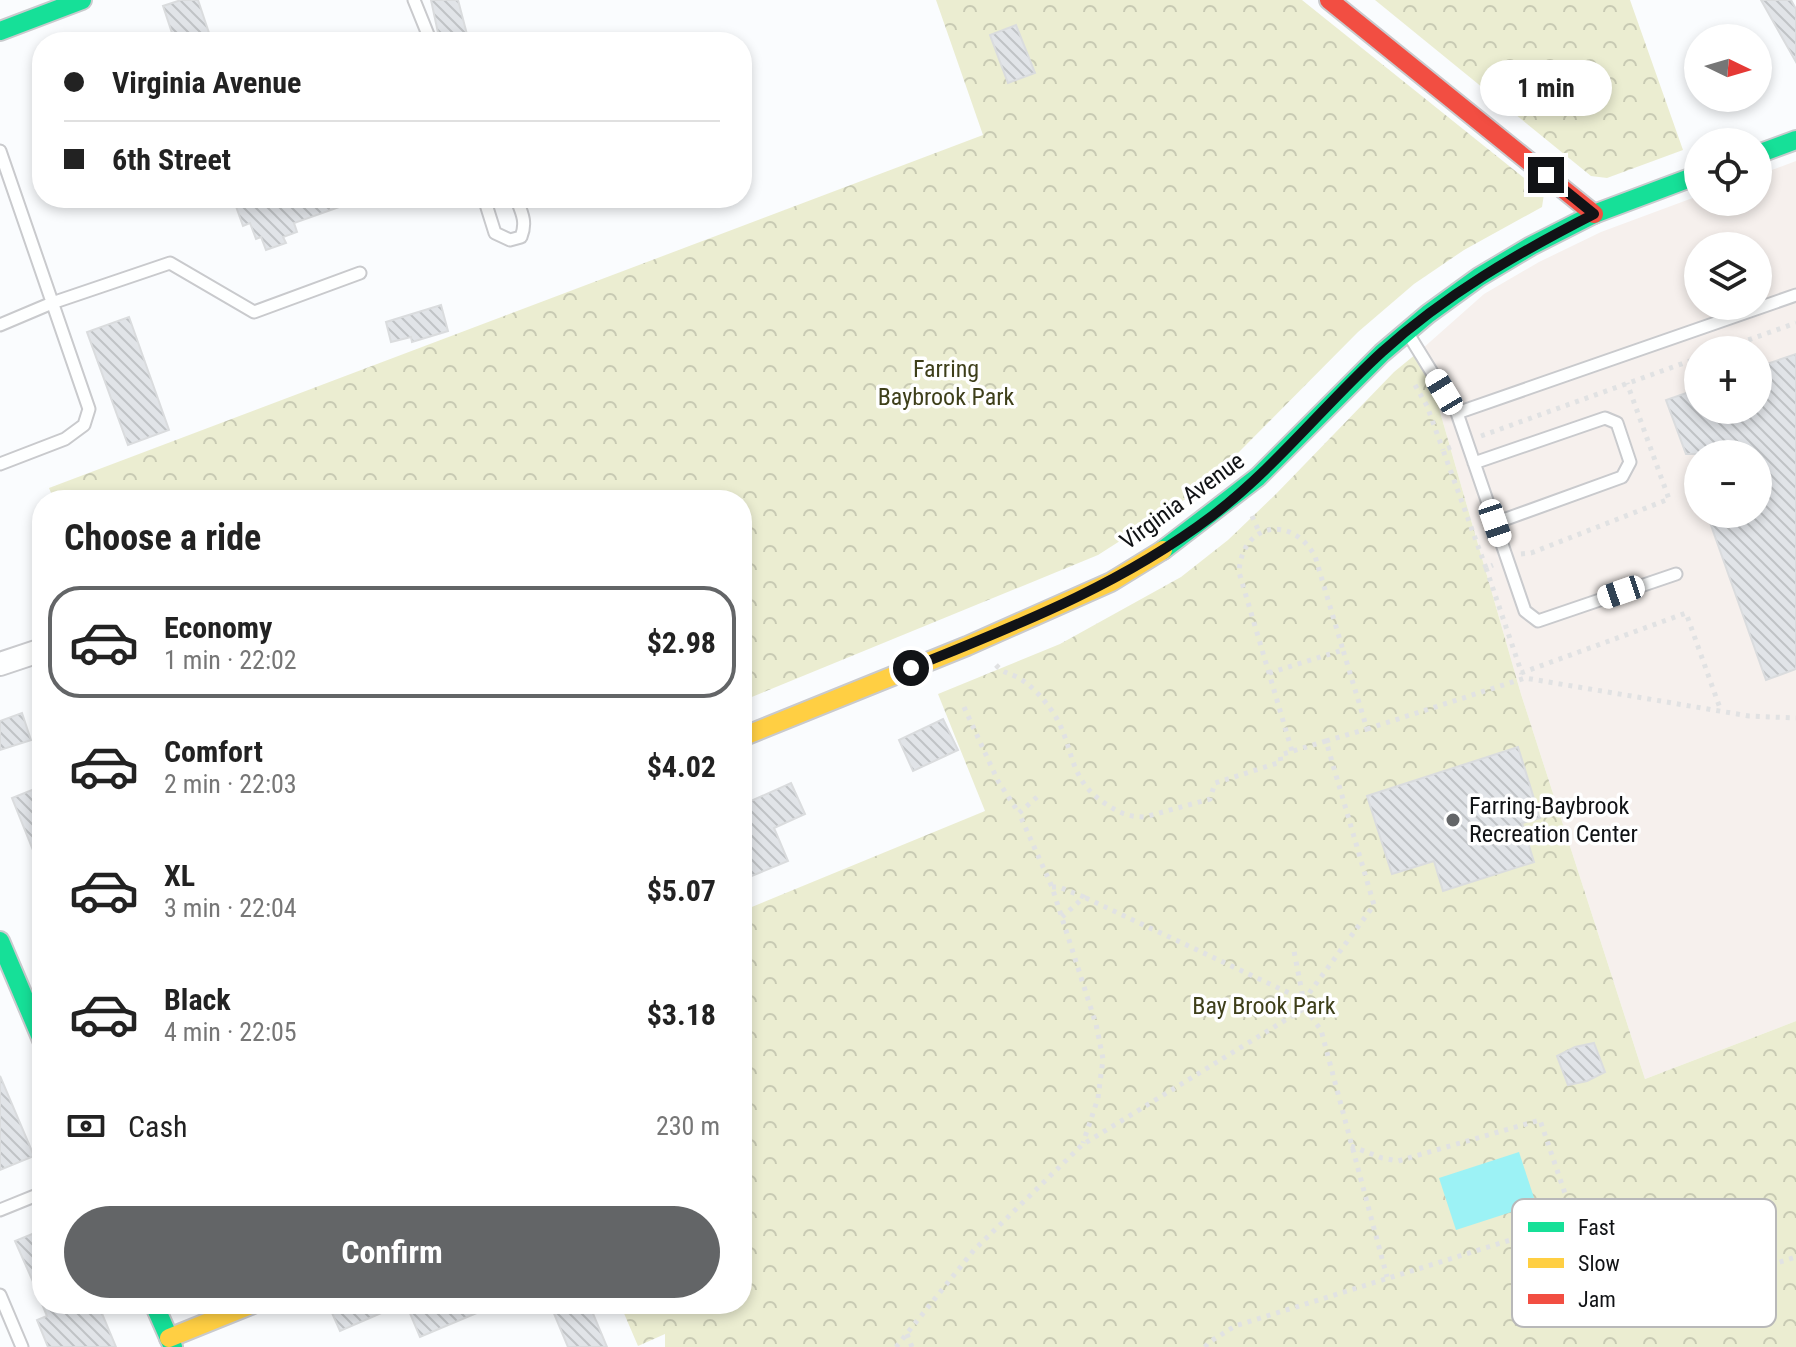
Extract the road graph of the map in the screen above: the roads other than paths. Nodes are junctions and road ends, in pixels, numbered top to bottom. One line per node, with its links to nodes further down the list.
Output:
1 (82, 0): 4 (street)
2 (414, 0): 5 (lane)
3 (1329, 0): 12 (street)
4 (0, 31)
5 (427, 32)
6 (1796, 140): 7 (street)
7 (1772, 149)
8 (0, 151): 15 (lane)
9 (1684, 180): 12 (street, Virginia Avenue)
10 (487, 208): 11 (lane)
11 (520, 208)
12 (1594, 214): 17 (street, Virginia Avenue)
13 (360, 273): 15 (lane)
14 (1796, 295): 18 (lane)
15 (52, 303): 16 (lane); 20 (lane)
16 (0, 325)
17 (1407, 332): 18 (lane); 25 (street, Virginia Avenue)
18 (1457, 413): 19 (lane)
19 (1474, 463): 21 (lane); 21 (lane)
20 (0, 464)
21 (1495, 523): 22 (lane)
22 (1676, 574)
23 (32, 653): 24 (street)
24 (0, 664)
25 (752, 733)
26 (0, 941): 27 (street)
27 (32, 1011)
28 (32, 1197): 29 (lane)
29 (0, 1210)
30 (0, 1295): 34 (lane)
31 (158, 1314): 33 (street)
32 (231, 1314): 33 (street)
33 (171, 1342)
34 (22, 1347)

